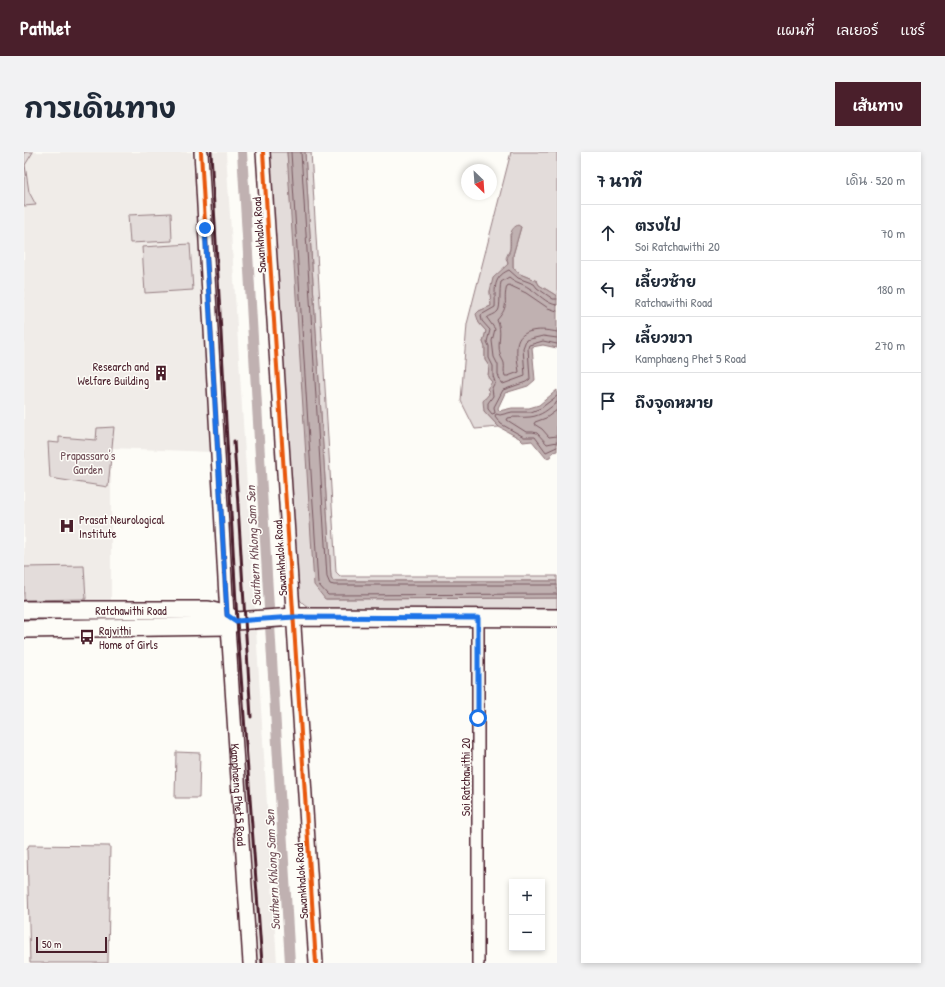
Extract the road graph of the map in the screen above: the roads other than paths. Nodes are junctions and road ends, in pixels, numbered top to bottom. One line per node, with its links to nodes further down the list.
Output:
1 (201, 152): 7 (street, Kamphaeng Phet 5 Road)
2 (263, 152): 4 (street, Sawankhalok Road)
3 (24, 610): 7 (main road, Ratchawithi Road)
4 (290, 618): 5 (main road, Ratchawithi Road); 7 (main road, Ratchawithi Road); 11 (street, Sawankhalok Road)
5 (478, 618): 6 (main road, Ratchawithi Road); 12 (street, Soi Ratchawithi 20)
6 (557, 618)
7 (227, 619): 8 (main road); 9 (main road, Ratchawithi Road); 10 (street, Kamphaeng Phet 5 Road)
8 (24, 620)
9 (24, 629)
10 (250, 963)
11 (316, 963)
12 (478, 963)

